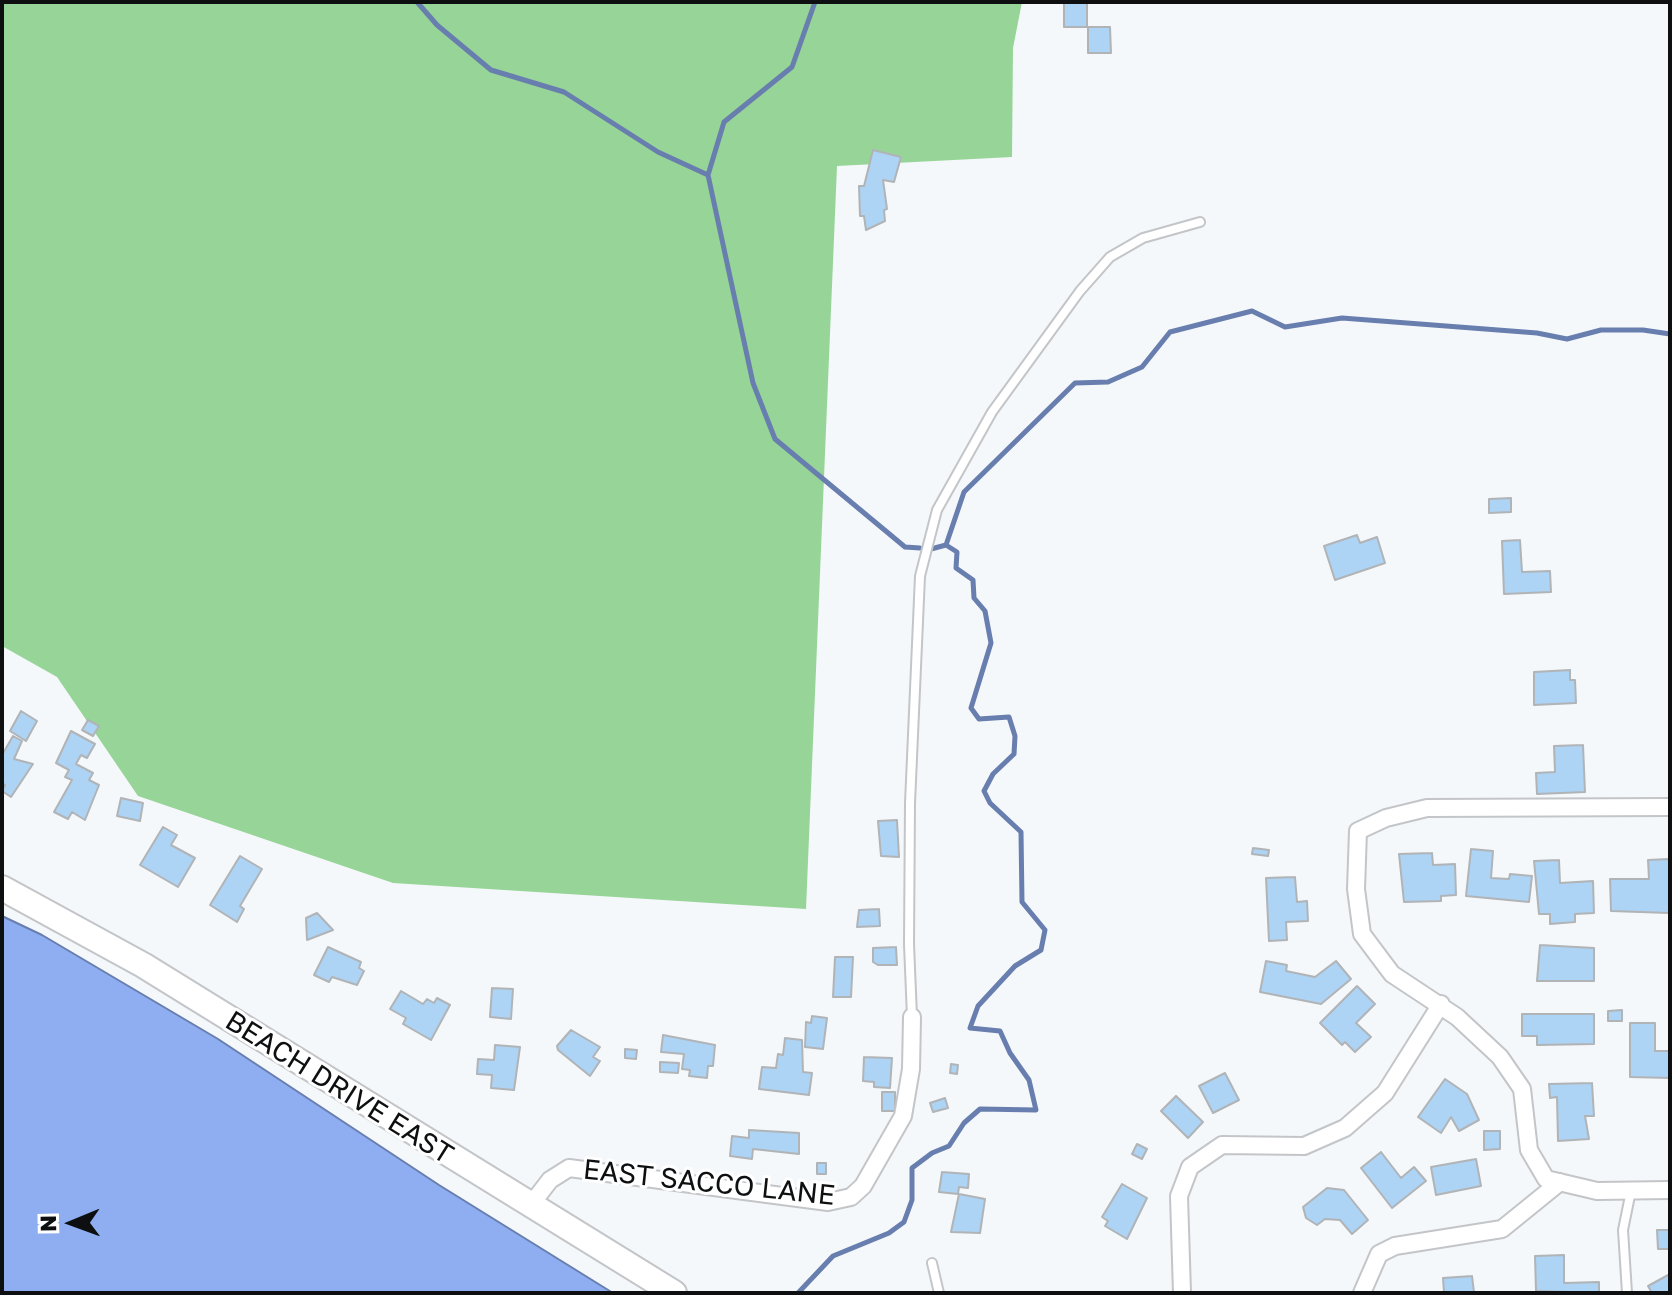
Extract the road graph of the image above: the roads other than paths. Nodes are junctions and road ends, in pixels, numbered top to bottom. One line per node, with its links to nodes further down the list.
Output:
1 (1200, 222): 5 (lane)
2 (1670, 807): 4 (street)
3 (2, 888): 9 (main road, BEACH DRIVE EAST)
4 (1441, 1004): 6 (street); 13 (street)
5 (912, 1017): 9 (street, EAST SACCO LANE)
6 (1560, 1182): 8 (street); 14 (street)
7 (1670, 1190): 8 (street)
8 (1631, 1191): 15 (lane)
9 (530, 1206): 11 (main road, BEACH DRIVE EAST)
10 (932, 1263): 12 (lane)
11 (674, 1293)
12 (939, 1293)
13 (1182, 1293)
14 (1362, 1293)
15 (1627, 1293)

